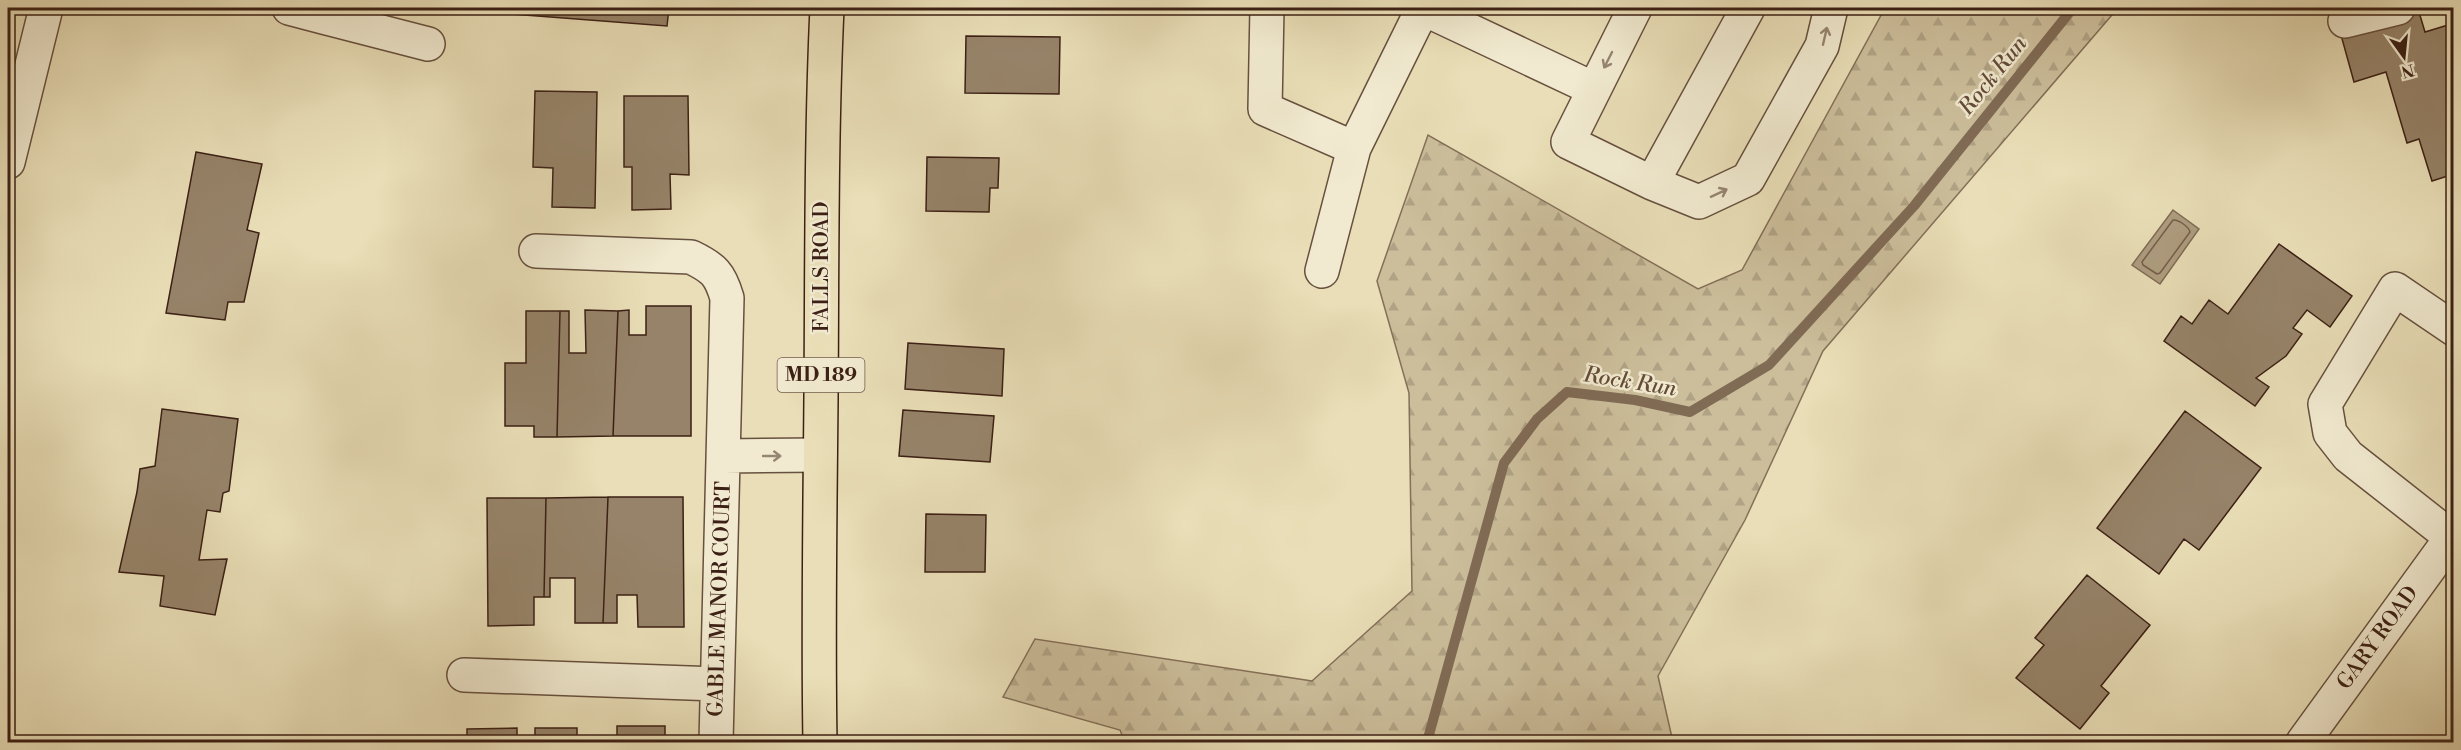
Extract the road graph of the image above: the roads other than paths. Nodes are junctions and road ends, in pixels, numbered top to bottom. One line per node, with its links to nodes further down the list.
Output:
1 (46, 8): 15 (street)
2 (289, 8): 10 (street)
3 (827, 8): 20 (main road, FALLS ROAD / MD 189)
4 (1268, 8): 14 (street)
5 (1423, 8): 13 (street); 14 (street)
6 (1635, 8): 13 (street, one-way to 13)
7 (1748, 8): 16 (street)
8 (1831, 8): 16 (street, one-way to 8)
9 (2398, 8): 11 (street)
10 (328, 13): 12 (street)
11 (2344, 21)
12 (428, 44)
13 (1594, 89): 16 (street)
14 (1354, 148): 18 (street)
15 (8, 162)
16 (1652, 183)
17 (536, 251): 21 (street, GABLE MANOR COURT)
18 (1322, 271)
19 (2454, 329): 22 (street)
20 (820, 455): 21 (street, GABLE MANOR COURT, one-way to 20); 26 (main road, FALLS ROAD / MD 189)
21 (724, 456): 24 (street, GABLE MANOR COURT)
22 (2452, 535): 27 (street, GARY ROAD)
23 (464, 675): 24 (street)
24 (717, 684): 25 (street, GABLE MANOR COURT)
25 (716, 742)
26 (820, 742)
27 (2303, 742)

